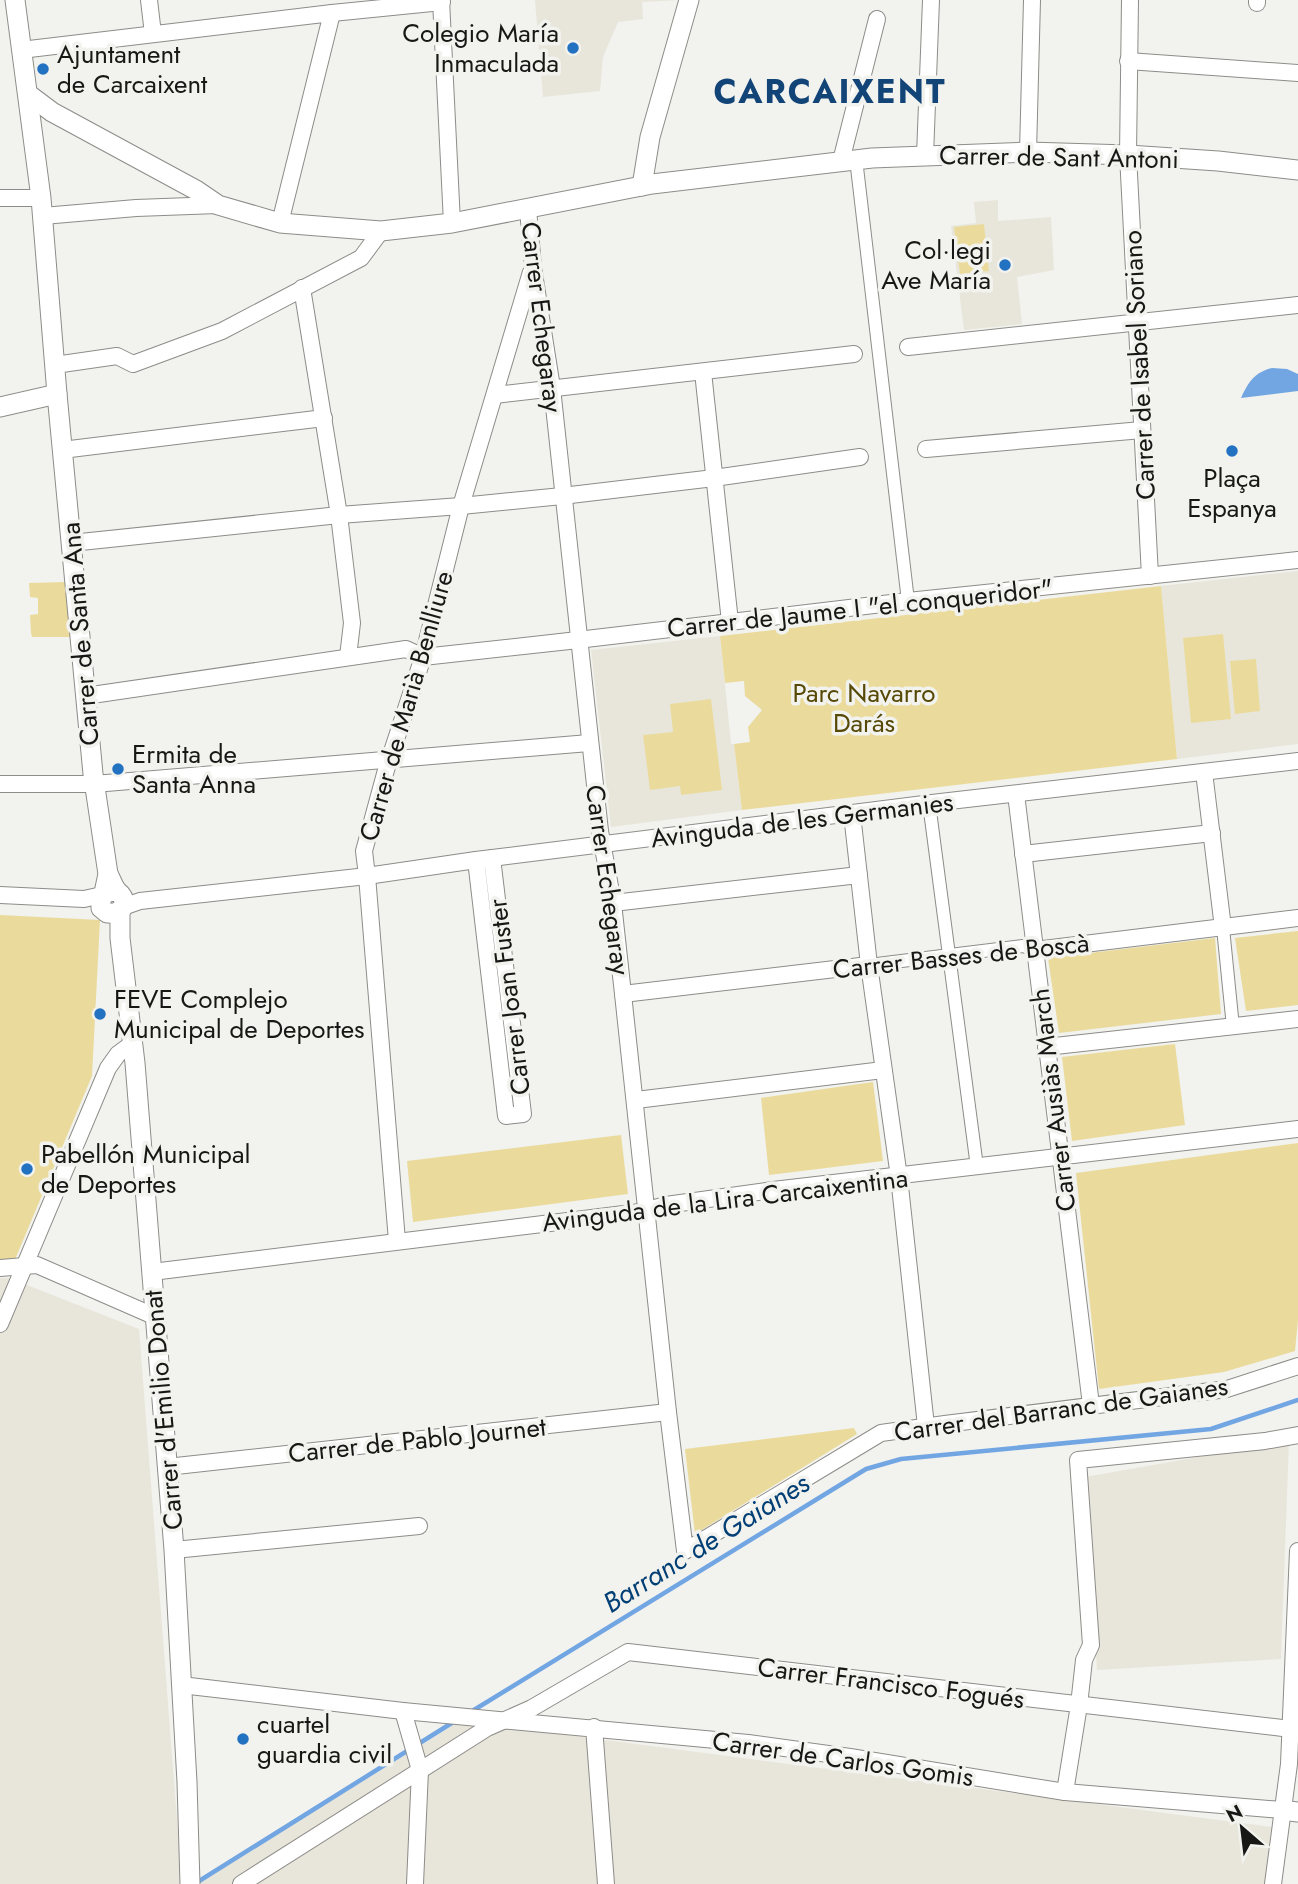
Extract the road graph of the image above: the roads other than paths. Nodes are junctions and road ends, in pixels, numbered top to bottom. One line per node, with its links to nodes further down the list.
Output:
1 (149, 0): 10 (street)
2 (689, 0): 22 (street)
3 (932, 0): 19 (street)
4 (1032, 0): 17 (street)
5 (1130, 0): 12 (street, Carrer de Isabel Soriano)
6 (441, 1): 8 (street); 28 (street)
7 (15, 5): 11 (street, Carrer de Santa Ana)
8 (332, 13): 10 (street); 27 (street)
9 (877, 19): 20 (street)
10 (153, 34): 11 (street)
11 (21, 50): 14 (street, Carrer de Santa Ana)
12 (1128, 61): 13 (street); 18 (street, Carrer de Isabel Soriano)
13 (1298, 73)
14 (28, 90): 15 (street, Carrer de Sant Antoni); 16 (street, Carrer de Santa Ana)
15 (52, 112): 16 (street); 24 (street, Carrer de Sant Antoni)
16 (34, 136): 25 (street, Carrer de Santa Ana)
17 (1028, 152): 18 (street, Carrer de Sant Antoni); 19 (street, Carrer de Sant Antoni)
18 (1128, 155): 21 (street, Carrer de Sant Antoni); 33 (street, Carrer de Isabel Soriano)
19 (925, 156): 20 (street, Carrer de Sant Antoni)
20 (848, 160): 22 (street, Carrer de Sant Antoni); 54 (street)
21 (1298, 170)
22 (642, 186): 26 (street, Carrer de Sant Antoni)
23 (0, 198): 25 (street)
24 (218, 205): 25 (street); 27 (street, Carrer de Sant Antoni)
25 (42, 207): 36 (street, Carrer de Santa Ana)
26 (528, 209): 28 (street, Carrer de Sant Antoni); 30 (street, Carrer Echegaray)
27 (280, 223): 29 (street, Carrer de Sant Antoni)
28 (452, 223): 29 (street, Carrer de Sant Antoni)
29 (381, 231): 31 (street)
30 (533, 267): 38 (street, Carrer Echegaray); 40 (street, Carrer de Marià Benlliure)
31 (302, 288): 36 (street); 42 (street)
32 (1298, 304): 33 (street)
33 (1138, 323): 34 (street); 43 (street, Carrer de Isabel Soriano)
34 (908, 347)
35 (855, 354): 37 (street)
36 (55, 365): 39 (street, Carrer de Santa Ana)
37 (703, 372): 38 (street); 47 (street)
38 (552, 388): 40 (street); 48 (street, Carrer Echegaray)
39 (57, 394): 41 (street); 45 (street, Carrer de Santa Ana)
40 (495, 395): 49 (street, Carrer de Marià Benlliure)
41 (0, 407)
42 (324, 418): 45 (street); 50 (street)
43 (1142, 430): 44 (street); 53 (street, Carrer de Isabel Soriano)
44 (926, 449)
45 (62, 450): 51 (street, Carrer de Santa Ana)
46 (860, 457): 47 (street)
47 (714, 478): 48 (street); 55 (street)
48 (562, 496): 49 (street); 56 (street, Carrer Echegaray)
49 (461, 506): 50 (street); 58 (street, Carrer de Marià Benlliure)
50 (339, 515): 51 (street); 57 (street)
51 (71, 543): 59 (street, Carrer de Santa Ana)
52 (1298, 560): 53 (street, Carrer de Jaume I "el conqueridor")
53 (1150, 576): 54 (street, Carrer de Jaume I "el conqueridor")
54 (908, 601): 55 (street, Carrer de Jaume I "el conqueridor")
55 (730, 622): 56 (street, Carrer de Jaume I "el conqueridor")
56 (578, 640): 58 (street, Carrer de Jaume I "el conqueridor"); 60 (street, Carrer Echegaray)
57 (348, 657): 58 (street, Carrer de Jaume I "el conqueridor"); 59 (street, Carrer de Jaume I "el conqueridor")
58 (423, 657): 61 (street, Carrer de Marià Benlliure)
59 (85, 696): 65 (street, Carrer de Santa Ana)
60 (589, 743): 61 (street); 70 (street, Carrer Echegaray)
61 (388, 760): 65 (street); 74 (street, Carrer de Marià Benlliure)
62 (1298, 761): 63 (street, Avinguda de les Germanies)
63 (1204, 772): 66 (street, Avinguda de les Germanies); 69 (street)
64 (0, 784): 65 (street)
65 (94, 784): 76 (street, Carrer de Santa Ana)
66 (1016, 794): 67 (street, Avinguda de les Germanies); 71 (street, Carrer Ausiàs March)
67 (932, 803): 68 (street, Avinguda de les Germanies); 81 (street)
68 (852, 814): 70 (street, Avinguda de les Germanies); 73 (street)
69 (1212, 833): 71 (street); 79 (street)
70 (601, 844): 72 (street, Avinguda de les Germanies); 77 (street, Carrer Echegaray)
71 (1023, 854): 80 (street, Carrer Ausiàs March)
72 (484, 859): 72 (street, Carrer Joan Fuster); 74 (street, Avinguda de les Germanies)
73 (859, 875): 77 (street); 82 (street)
74 (367, 876): 76 (street, Avinguda de les Germanies); 95 (street, Carrer de Marià Benlliure)
75 (0, 895): 76 (street, Avinguda de les Germanies)
76 (112, 899): 86 (street, Carrer d'Emilio Donat)
77 (613, 903): 83 (street, Carrer Echegaray)
78 (1298, 918): 79 (street, Carrer Basses de Boscà)
79 (1223, 928): 80 (street, Carrer Basses de Boscà); 85 (street)
80 (1035, 950): 81 (street, Carrer Basses de Boscà); 87 (street, Carrer Ausiàs March)
81 (949, 954): 82 (street, Carrer Basses de Boscà); 92 (street)
82 (869, 965): 83 (street, Carrer Basses de Boscà); 88 (street)
83 (624, 994): 89 (street, Carrer Echegaray)
84 (1298, 1019): 85 (street)
85 (1233, 1027): 87 (street)
86 (133, 1043): 96 (street); 98 (street, Carrer d'Emilio Donat)
87 (1046, 1047): 91 (street, Carrer Ausiàs March)
88 (883, 1070): 89 (street); 93 (street)
89 (636, 1100): 94 (street, Carrer Echegaray)
90 (1298, 1129): 91 (street, Avinguda de la Lira Carcaixentina)
91 (1060, 1157): 92 (street, Avinguda de la Lira Carcaixentina); 102 (street, Carrer Ausiàs March)
92 (977, 1167): 93 (street, Avinguda de la Lira Carcaixentina)
93 (899, 1177): 94 (street, Avinguda de la Lira Carcaixentina); 104 (street)
94 (647, 1210): 95 (street, Avinguda de la Lira Carcaixentina); 103 (street, Carrer Echegaray)
95 (397, 1241): 98 (street, Avinguda de la Lira Carcaixentina)
96 (24, 1267): 97 (street); 99 (street); 100 (street)
97 (0, 1268)
98 (152, 1272): 99 (street, Carrer d'Emilio Donat)
99 (156, 1317): 106 (street, Carrer d'Emilio Donat)
100 (0, 1324)
101 (1298, 1366): 102 (street, Carrer del Barranc de Gaianes)
102 (1091, 1405): 104 (street, Carrer del Barranc de Gaianes)
103 (668, 1412): 106 (street, Carrer de Pablo Journet); 109 (street, Carrer Echegaray)
104 (926, 1426): 109 (street, Carrer del Barranc de Gaianes)
105 (1298, 1435): 112 (street)
106 (167, 1467): 108 (street, Carrer d'Emilio Donat)
107 (419, 1526): 108 (street)
108 (174, 1550): 111 (street, Carrer d'Emilio Donat)
109 (685, 1551)
110 (1298, 1551): 116 (street)
111 (181, 1685): 113 (street, Carrer de Carlos Gomis); 120 (street, Carrer d'Emilio Donat)
112 (1079, 1705): 114 (street, Carrer Francisco Fogués); 116 (street, Carrer Francisco Fogués); 118 (street)
113 (403, 1711): 114 (street, Carrer de Carlos Gomis); 117 (street)
114 (508, 1720): 115 (street, Carrer de Carlos Gomis); 117 (street, Carrer Francisco Fogués)
115 (594, 1727): 118 (street, Carrer de Carlos Gomis); 123 (street)
116 (1291, 1729): 119 (street)
117 (419, 1765): 121 (street, Carrer Francisco Fogués); 122 (street)
118 (1065, 1792): 119 (street, Carrer de Carlos Gomis)
119 (1290, 1811): 124 (street)
120 (190, 1884)
121 (241, 1884)
122 (415, 1884)
123 (606, 1884)
124 (1273, 1884)

